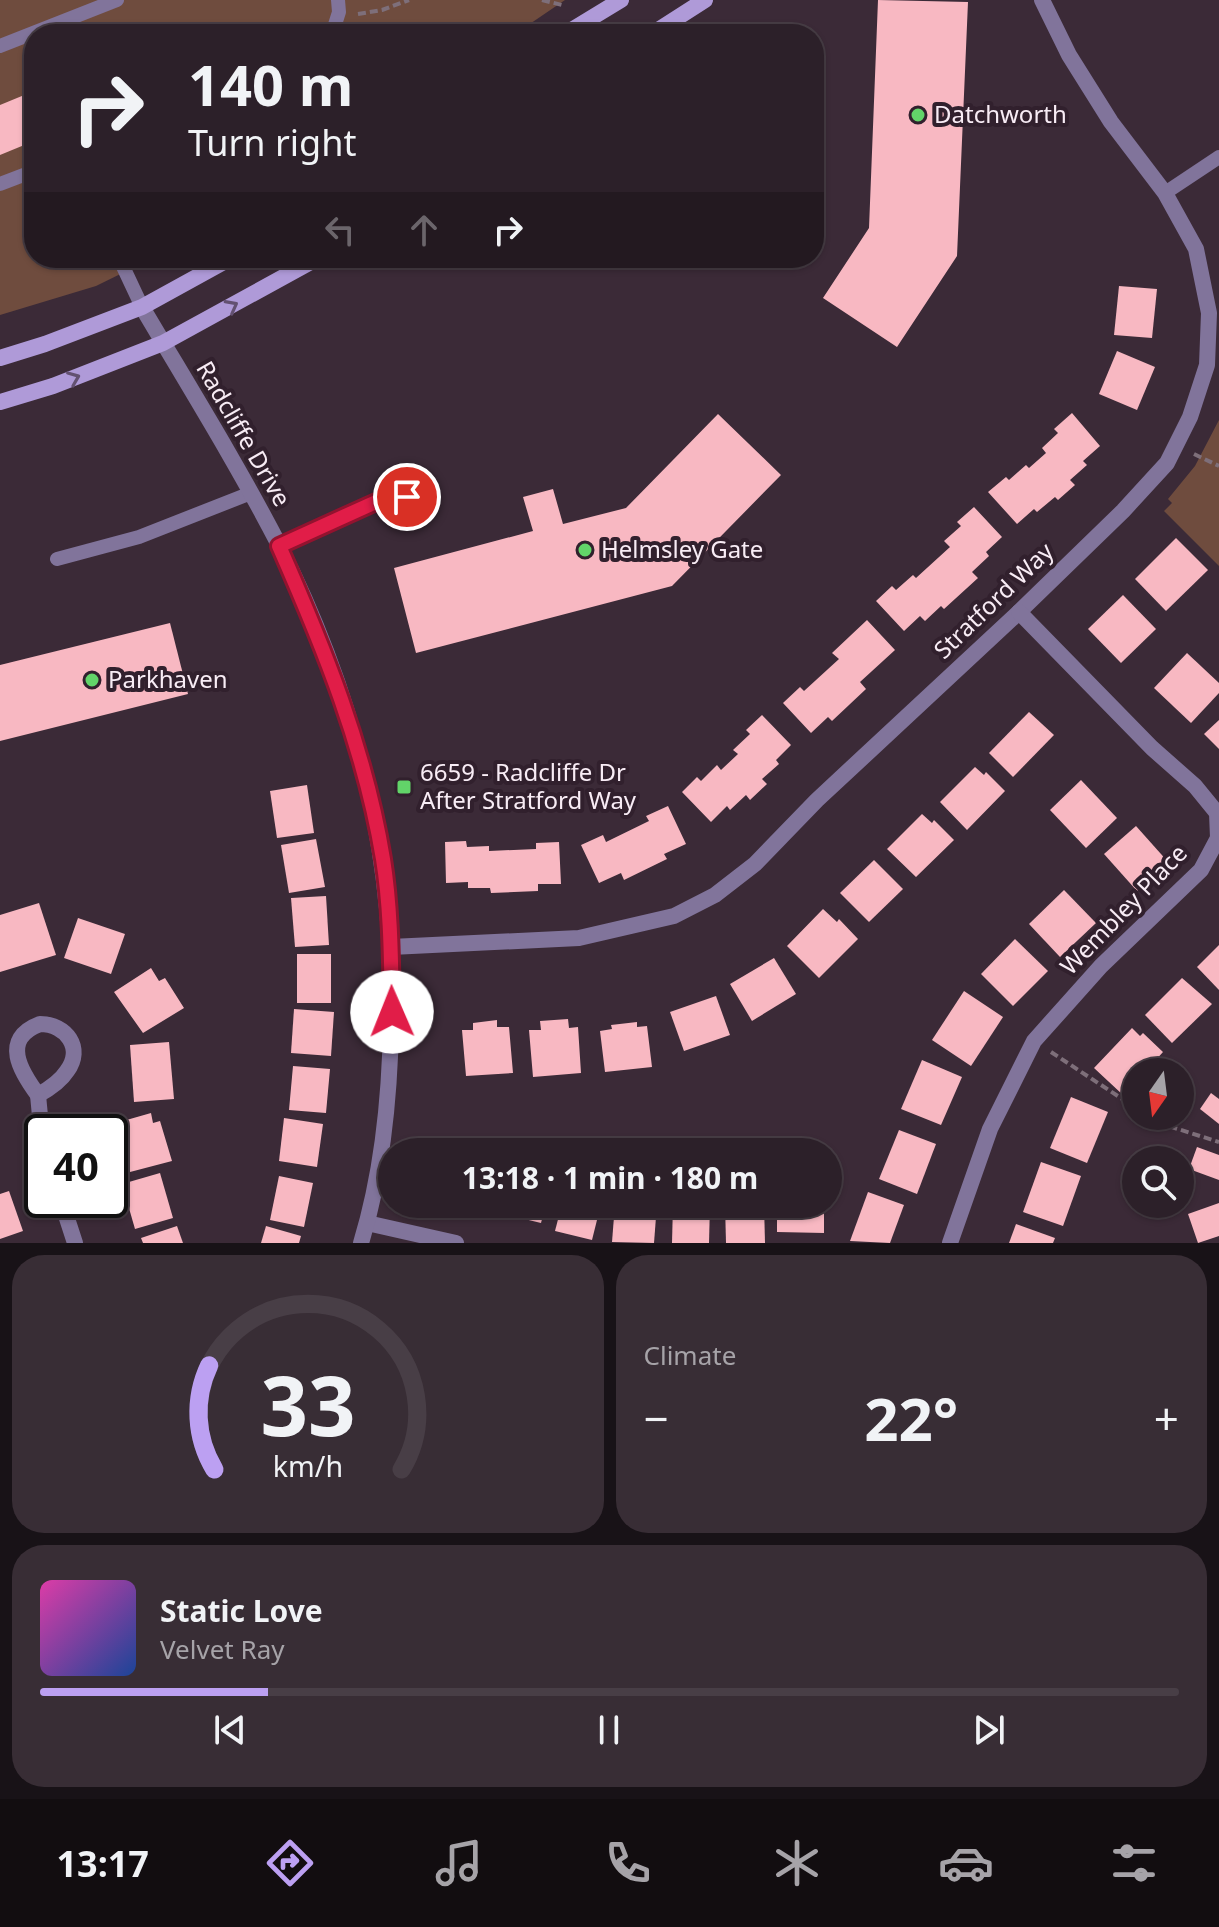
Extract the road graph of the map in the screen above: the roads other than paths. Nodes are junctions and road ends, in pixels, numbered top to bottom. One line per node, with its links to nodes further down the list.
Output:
1 (117, 0): 5 (lane)
2 (621, 0): 6 (main road)
3 (705, 0): 7 (main road)
4 (1042, 0): 13 (street, Stratford Way)
5 (56, 24)
6 (581, 24)
7 (668, 24)
8 (24, 37): 9 (lane)
9 (0, 46)
10 (1219, 157): 13 (lane)
11 (24, 175): 12 (lane)
12 (0, 184)
13 (1165, 193): 18 (street, Stratford Way)
14 (124, 268): 17 (lane)
15 (213, 268): 17 (main road)
16 (300, 268): 19 (main road, one-way to 16)
17 (142, 307): 19 (street, Radcliffe Drive); 20 (main road)
18 (1214, 314): 26 (street, Stratford Way)
19 (163, 343): 21 (main road, one-way to 19); 22 (street, Radcliffe Drive)
20 (0, 358)
21 (0, 402)
22 (251, 493): 24 (street, Radcliffe Drive); 25 (lane)
23 (407, 497): 24 (lane)
24 (279, 546): 27 (street, Radcliffe Drive)
25 (57, 559)
26 (1019, 612): 27 (street, Stratford Way); 35 (street, Wembley Place)
27 (391, 947): 31 (street, Radcliffe Drive)
28 (38, 1095): 29 (street)
29 (40, 1114)
30 (67, 1218): 32 (street)
31 (367, 1223): 33 (street, Radcliffe Drive); 34 (street)
32 (75, 1243)
33 (361, 1243)
34 (456, 1243)
35 (950, 1243)

